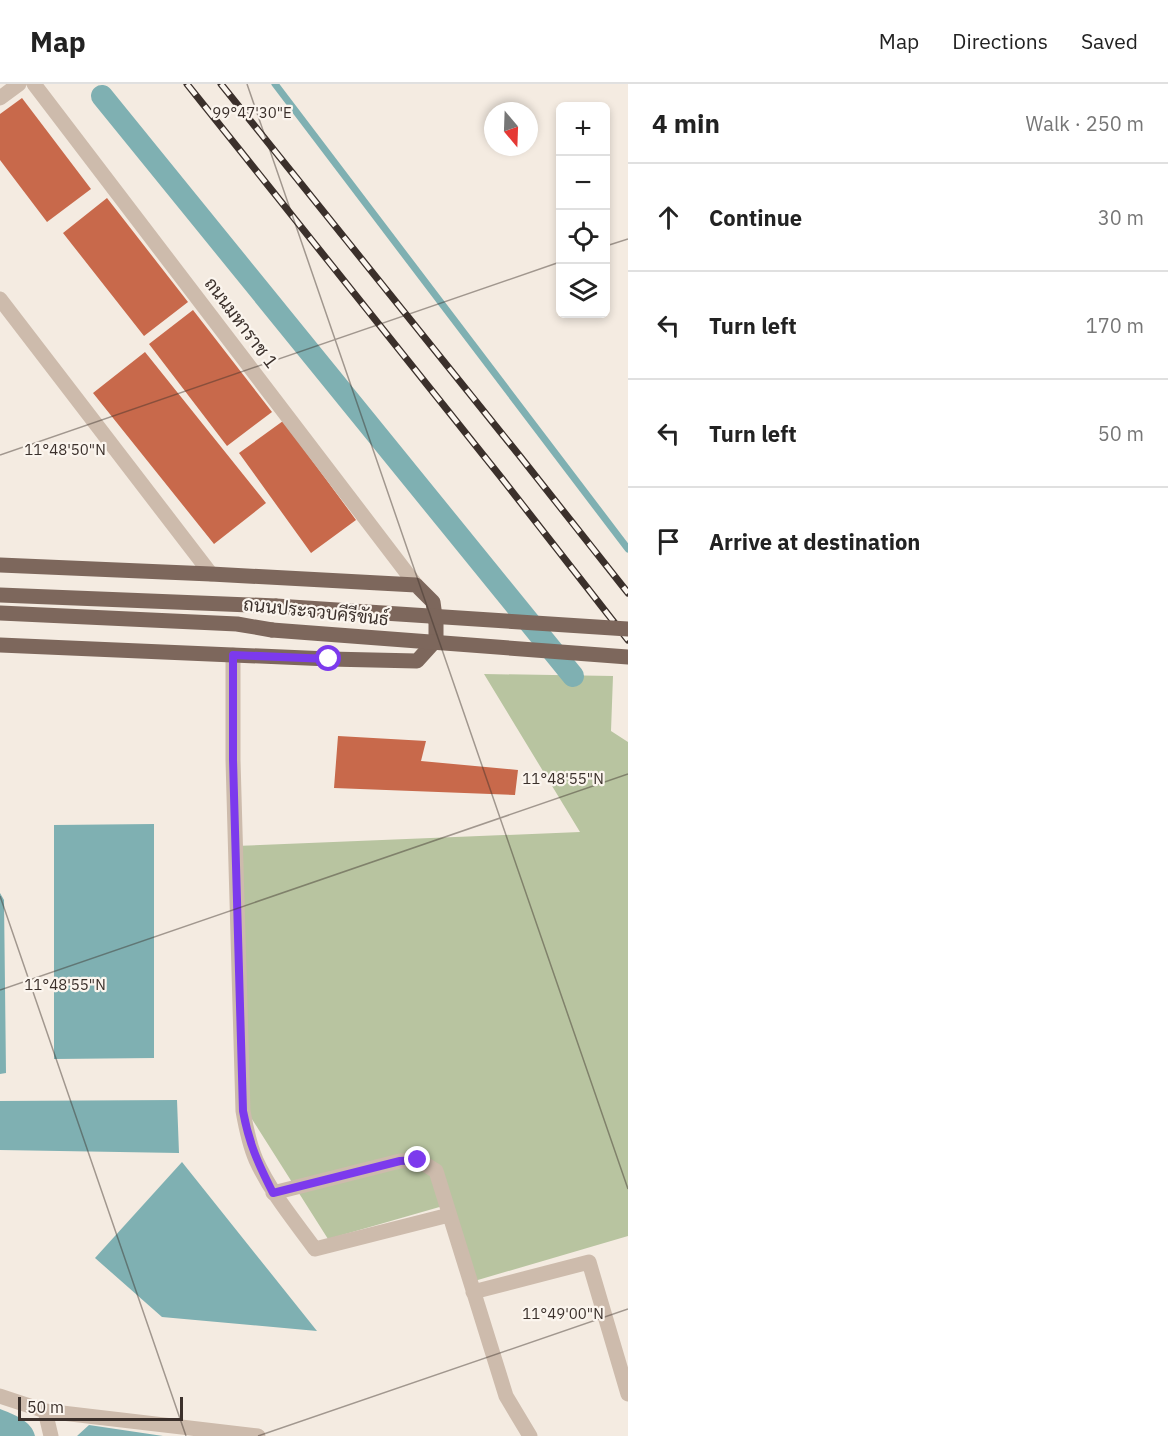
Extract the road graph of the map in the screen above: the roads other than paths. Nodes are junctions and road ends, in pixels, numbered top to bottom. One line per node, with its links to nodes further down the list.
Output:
1 (19, 84): 3 (street)
2 (41, 86): 7 (street, ถนนมหาราช 1)
3 (0, 98)
4 (0, 300): 6 (street)
5 (0, 565): 6 (main road)
6 (211, 574): 7 (main road)
7 (416, 585): 12 (main road)
8 (0, 595): 10 (main road, ถนนประจวบคีรีขันธ์, bridge)
9 (0, 613): 13 (main road, ถนนประจวบคีรีขันธ์, bridge)
10 (628, 629)
11 (0, 645): 12 (main road)
12 (233, 655): 14 (street)
13 (628, 657)
14 (273, 1193): 15 (street); 15 (street)
15 (449, 1215): 16 (street)
16 (473, 1292): 17 (street); 22 (street)
17 (628, 1394)
18 (0, 1396): 19 (street)
19 (45, 1411): 20 (street); 21 (street)
20 (51, 1436)
21 (258, 1436)
22 (530, 1436)

